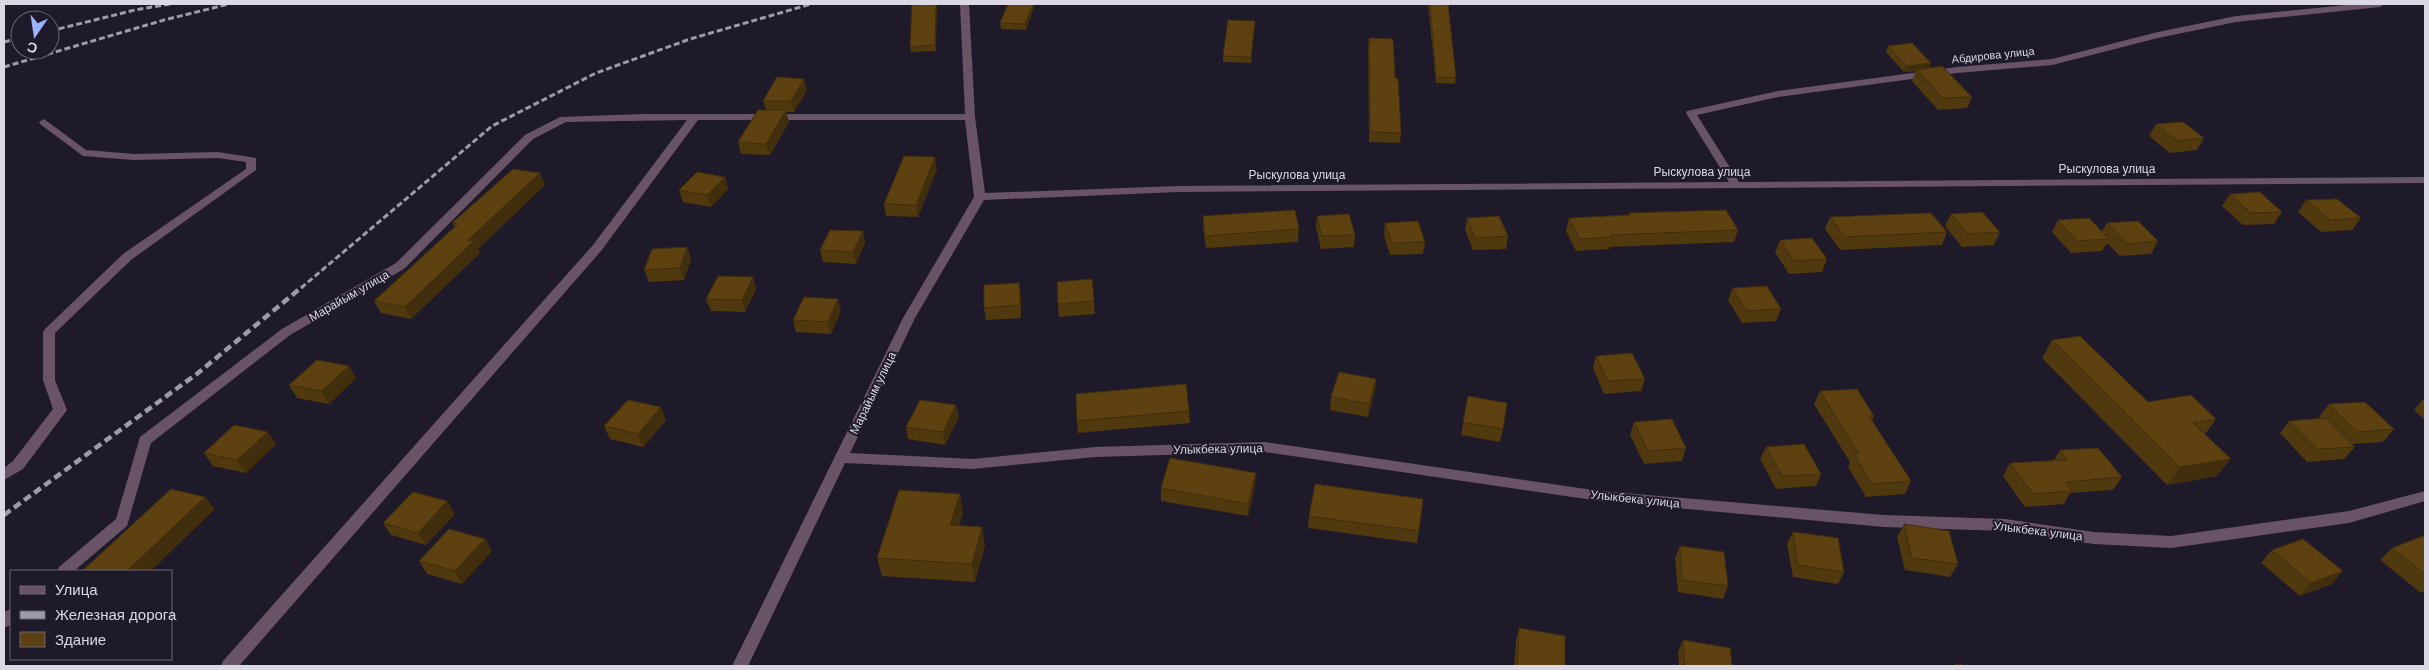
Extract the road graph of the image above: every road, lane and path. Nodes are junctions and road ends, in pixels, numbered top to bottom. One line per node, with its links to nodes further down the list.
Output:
1 (964, 4): 4 (street)
2 (2380, 4): 7 (street, Абдирова улица)
3 (695, 117): 4 (street, Марайым улица); 12 (street, Марайым улица); 13 (street)
4 (970, 117): 8 (street)
5 (44, 122): 10 (street)
6 (2425, 180): 7 (street, Рыскулова улица)
7 (1736, 185): 8 (street, Рыскулова улица)
8 (980, 197): 9 (street, Марайым улица)
9 (841, 458): 11 (street, Улыкбека улица); 14 (street, Марайым улица)
10 (4, 475)
11 (2425, 496)
12 (65, 570)
13 (229, 666)
14 (740, 666)

